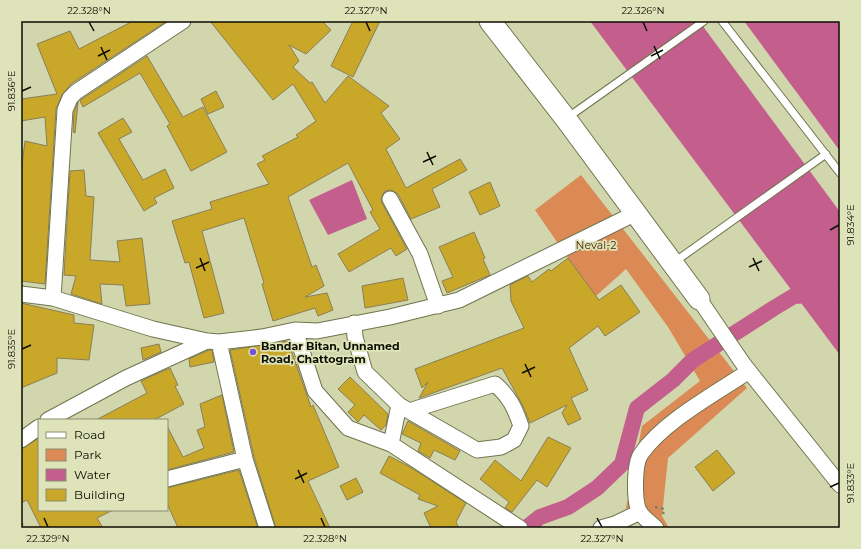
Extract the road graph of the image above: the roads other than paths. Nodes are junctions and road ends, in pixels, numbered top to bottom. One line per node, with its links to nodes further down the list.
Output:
1 (183, 21): 12 (street)
2 (490, 21): 5 (main road)
3 (722, 21): 6 (lane)
4 (702, 23): 5 (lane)
5 (566, 119): 9 (main road)
6 (826, 154): 7 (lane); 10 (lane)
7 (840, 173)
8 (390, 199): 14 (street)
9 (634, 214): 10 (main road); 14 (street)
10 (673, 263): 13 (main road)
11 (21, 294): 12 (street)
12 (53, 298): 17 (street)
13 (699, 299): 18 (street)
14 (438, 306): 15 (street)
15 (354, 323): 16 (street); 19 (street)
16 (295, 330): 17 (street); 23 (street)
17 (213, 342): 20 (street); 24 (street)
18 (746, 368): 26 (street); 27 (street)
19 (404, 408): 19 (street); 23 (street)
20 (50, 419)
21 (38, 428): 22 (street)
22 (21, 440)
23 (391, 444): 29 (street)
24 (245, 459): 25 (street); 28 (street)
25 (168, 479)
26 (840, 485)
27 (640, 512): 30 (street); 31 (street)
28 (267, 528)
29 (520, 528)
30 (601, 528)
31 (656, 528)

